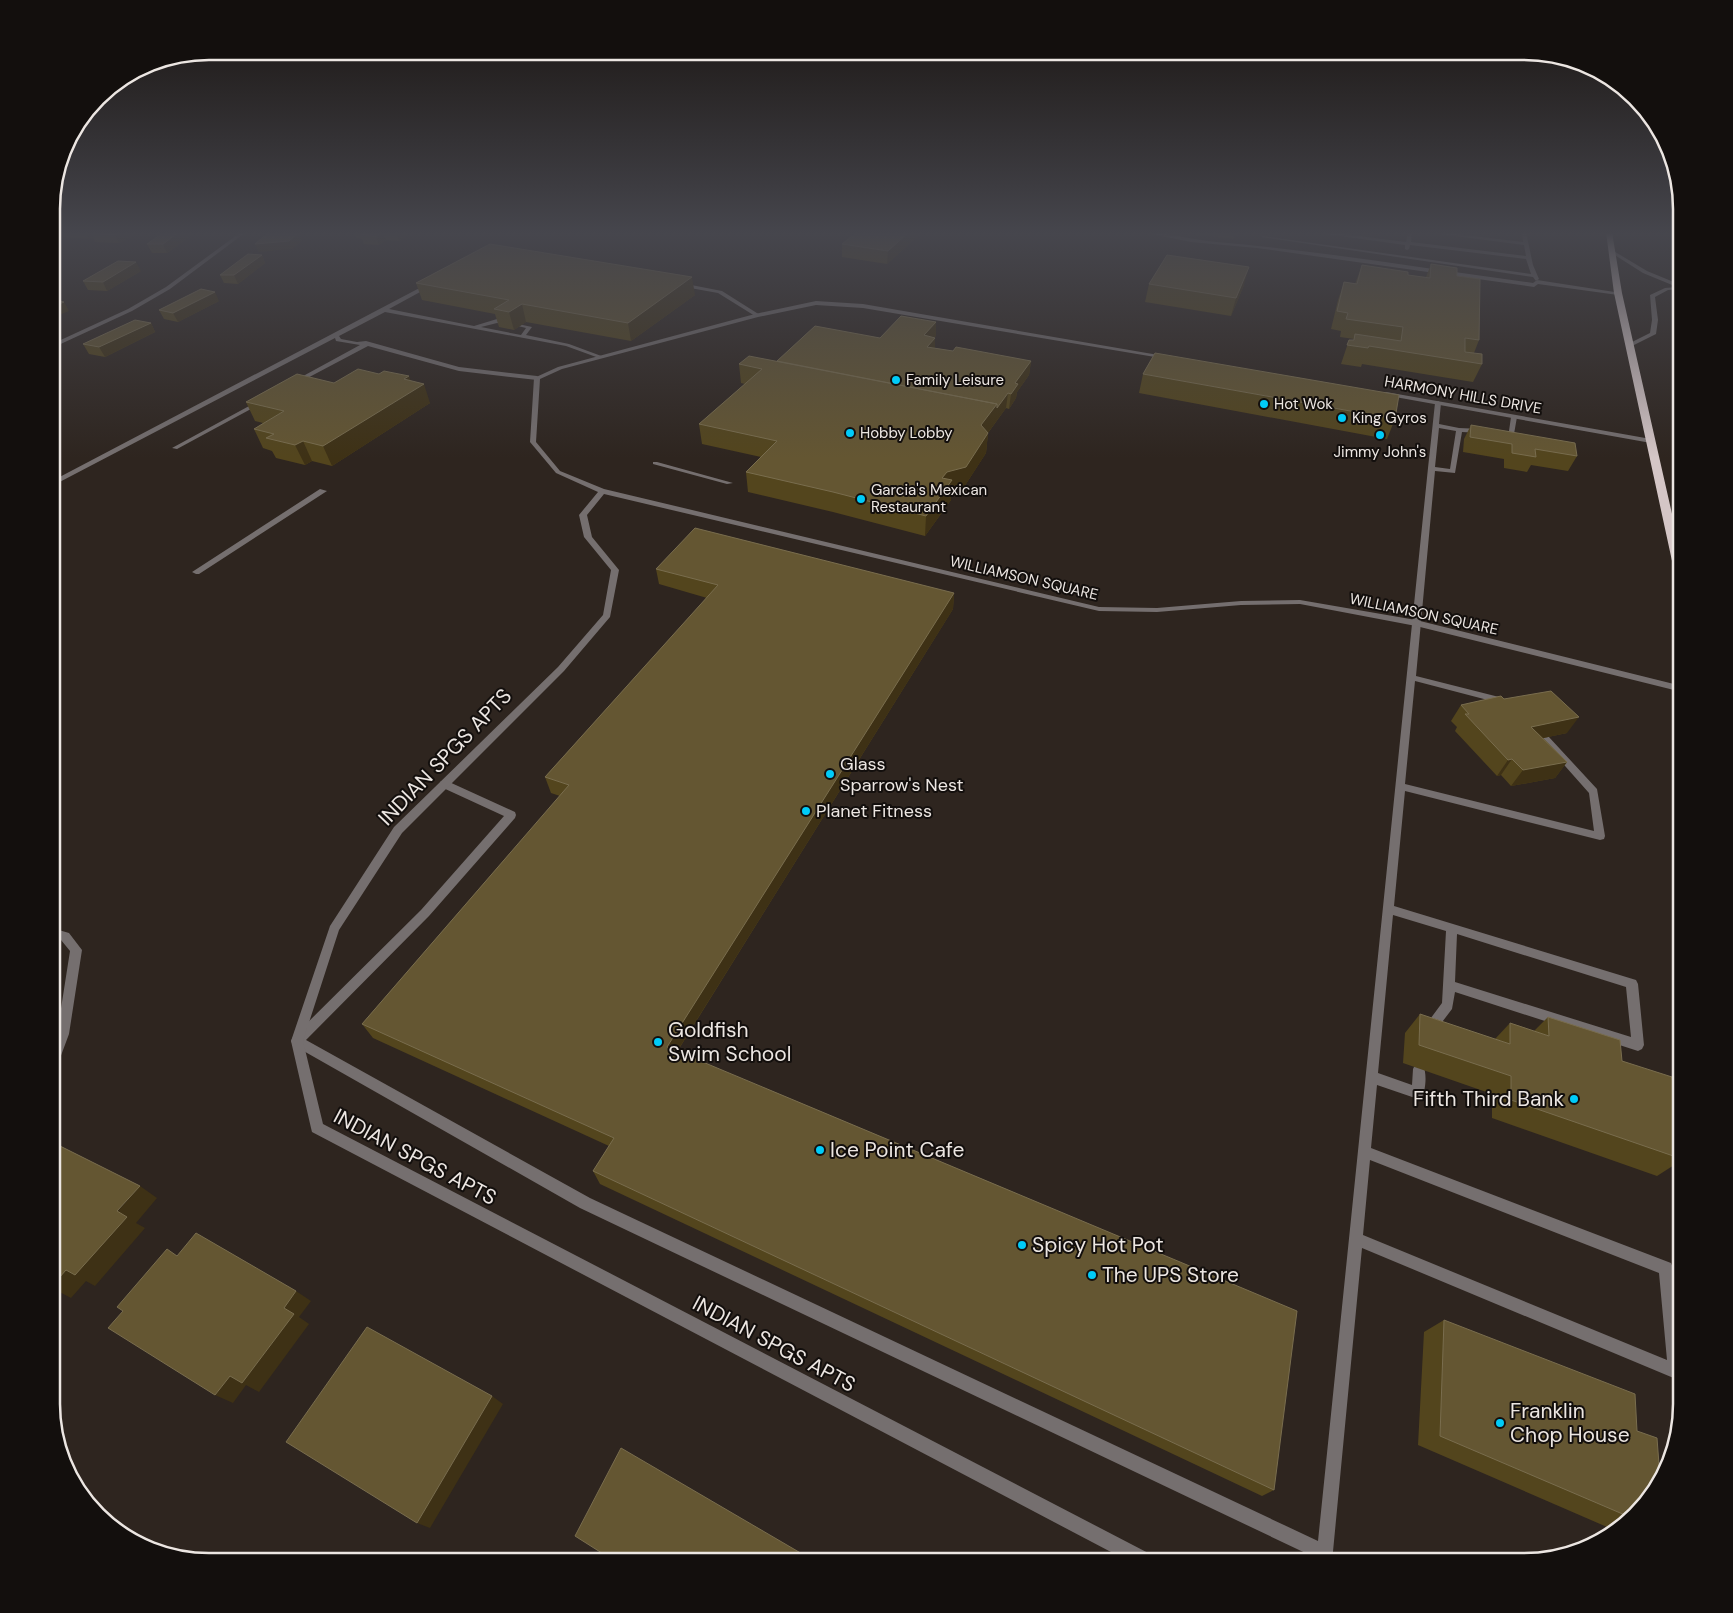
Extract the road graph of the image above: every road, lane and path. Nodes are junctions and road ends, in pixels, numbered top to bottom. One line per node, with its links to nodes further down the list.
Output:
1 (135, 307): 15 (street)
2 (389, 307): 8 (street)
3 (745, 307): 9 (street)
4 (792, 307): 9 (street)
5 (871, 307): 19 (street)
6 (1621, 307): 17 (highway)
7 (1653, 307): 17 (street)
8 (384, 310): 12 (street); 14 (street)
9 (757, 315): 18 (street)
10 (506, 323): 12 (street)
11 (520, 325): 13 (street)
12 (472, 327): 13 (street)
13 (523, 336): 18 (street)
14 (336, 337): 16 (street); 34 (street)
15 (60, 342)
16 (365, 343): 20 (street); 21 (street)
17 (1630, 345): 30 (highway)
18 (601, 357): 20 (street)
19 (1173, 358)
20 (537, 378): 38 (street, WILLIAMSON SQUARE)
21 (289, 386)
22 (1379, 393): 24 (street, HARMONY HILLS DRIVE)
23 (271, 396): 31 (street)
24 (1438, 403): 25 (street, HARMONY HILLS DRIVE); 26 (street)
25 (1514, 417): 29 (street); 30 (street, HARMONY HILLS DRIVE)
26 (1436, 425): 27 (street); 33 (street)
27 (1460, 430): 28 (street); 33 (street)
28 (1486, 432)
29 (1494, 432)
30 (1651, 441): 40 (highway)
31 (175, 448)
32 (655, 463): 35 (street)
33 (1432, 468): 42 (street)
34 (60, 480)
35 (730, 482)
36 (955, 490): 39 (path)
37 (323, 491): 41 (street)
38 (602, 491): 42 (street, WILLIAMSON SQUARE); 47 (street, INDIAN SPGS APTS)
39 (985, 496)
40 (1673, 542)
41 (196, 572)
42 (1416, 623): 43 (street); 44 (street, WILLIAMSON SQUARE)
43 (1410, 677): 45 (street); 48 (street)
44 (1673, 686)
45 (1514, 707)
46 (1546, 738): 48 (street)
47 (444, 784): 55 (street, INDIAN SPGS APTS); 55 (street)
48 (1400, 786): 49 (street)
49 (1388, 909): 50 (street); 57 (street)
50 (1452, 928): 52 (street); 52 (street)
51 (60, 935): 54 (street)
52 (1449, 985): 53 (street)
53 (1422, 1039)
54 (60, 1042)
55 (298, 1042): 62 (street, INDIAN SPGS APTS); 63 (street)
56 (1419, 1069): 57 (street)
57 (1372, 1077): 58 (street)
58 (1365, 1152): 59 (street); 60 (street)
59 (1356, 1239): 61 (street); 64 (street)
60 (1673, 1340)
61 (1673, 1370)
62 (1131, 1553)
63 (1314, 1553)
64 (1325, 1553)

